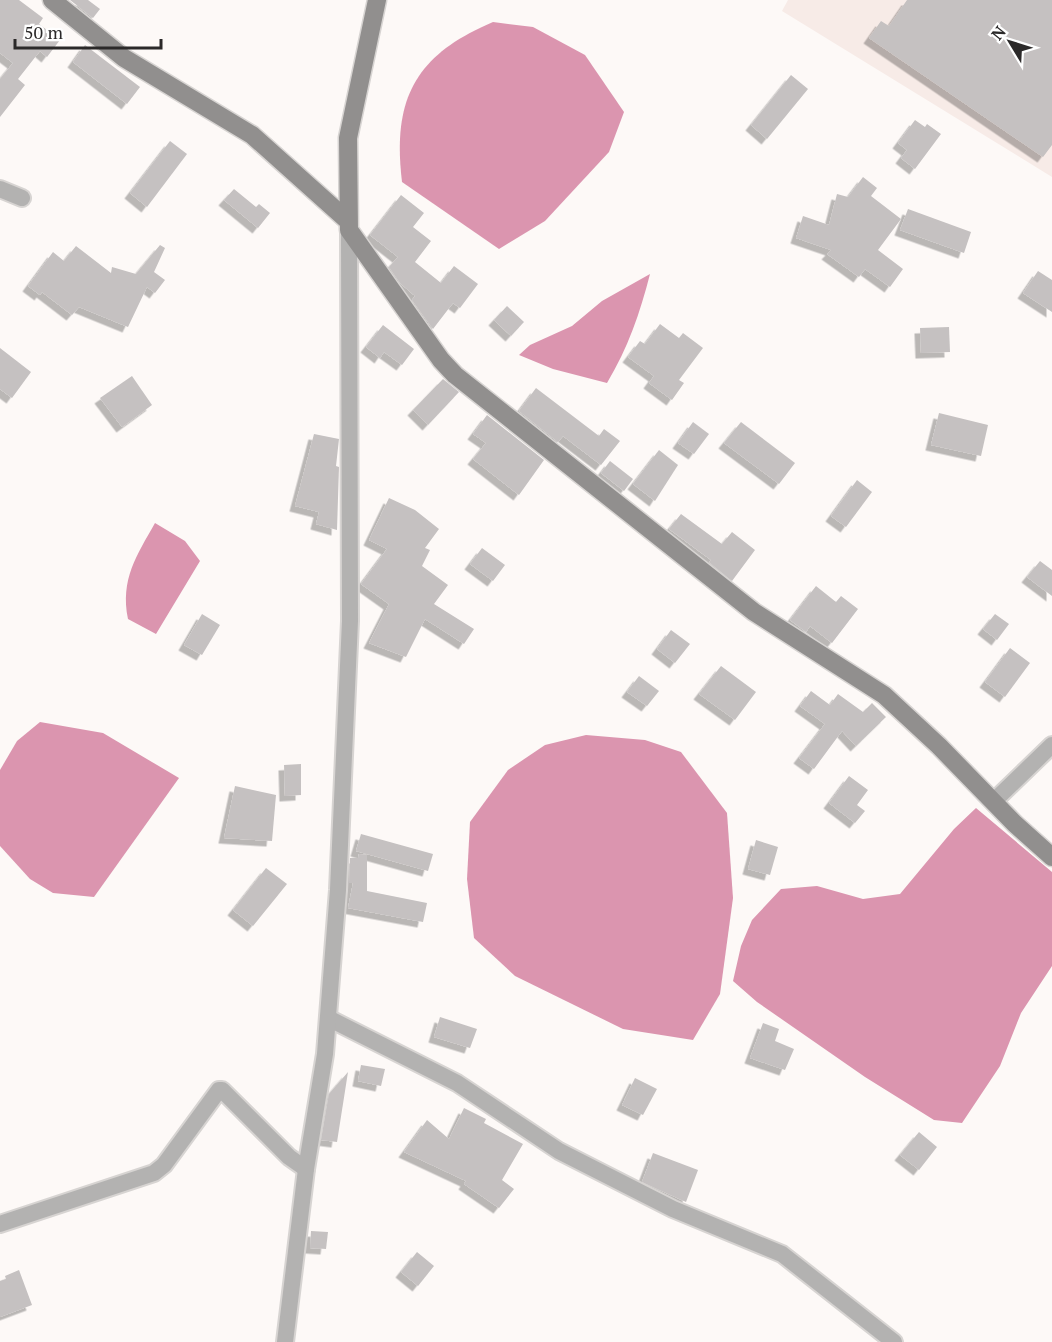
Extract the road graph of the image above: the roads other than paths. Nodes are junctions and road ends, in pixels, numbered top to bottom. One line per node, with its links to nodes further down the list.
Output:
1 (52, 0): 5 (street)
2 (377, 0): 5 (street)
3 (0, 189): 4 (street)
4 (22, 198)
5 (348, 225): 7 (street); 9 (street)
6 (1052, 745): 7 (street)
7 (994, 801): 8 (street)
8 (1052, 857)
9 (328, 1018): 10 (street); 13 (street)
10 (306, 1169): 11 (street); 12 (street)
11 (0, 1224)
12 (285, 1342)
13 (894, 1342)

